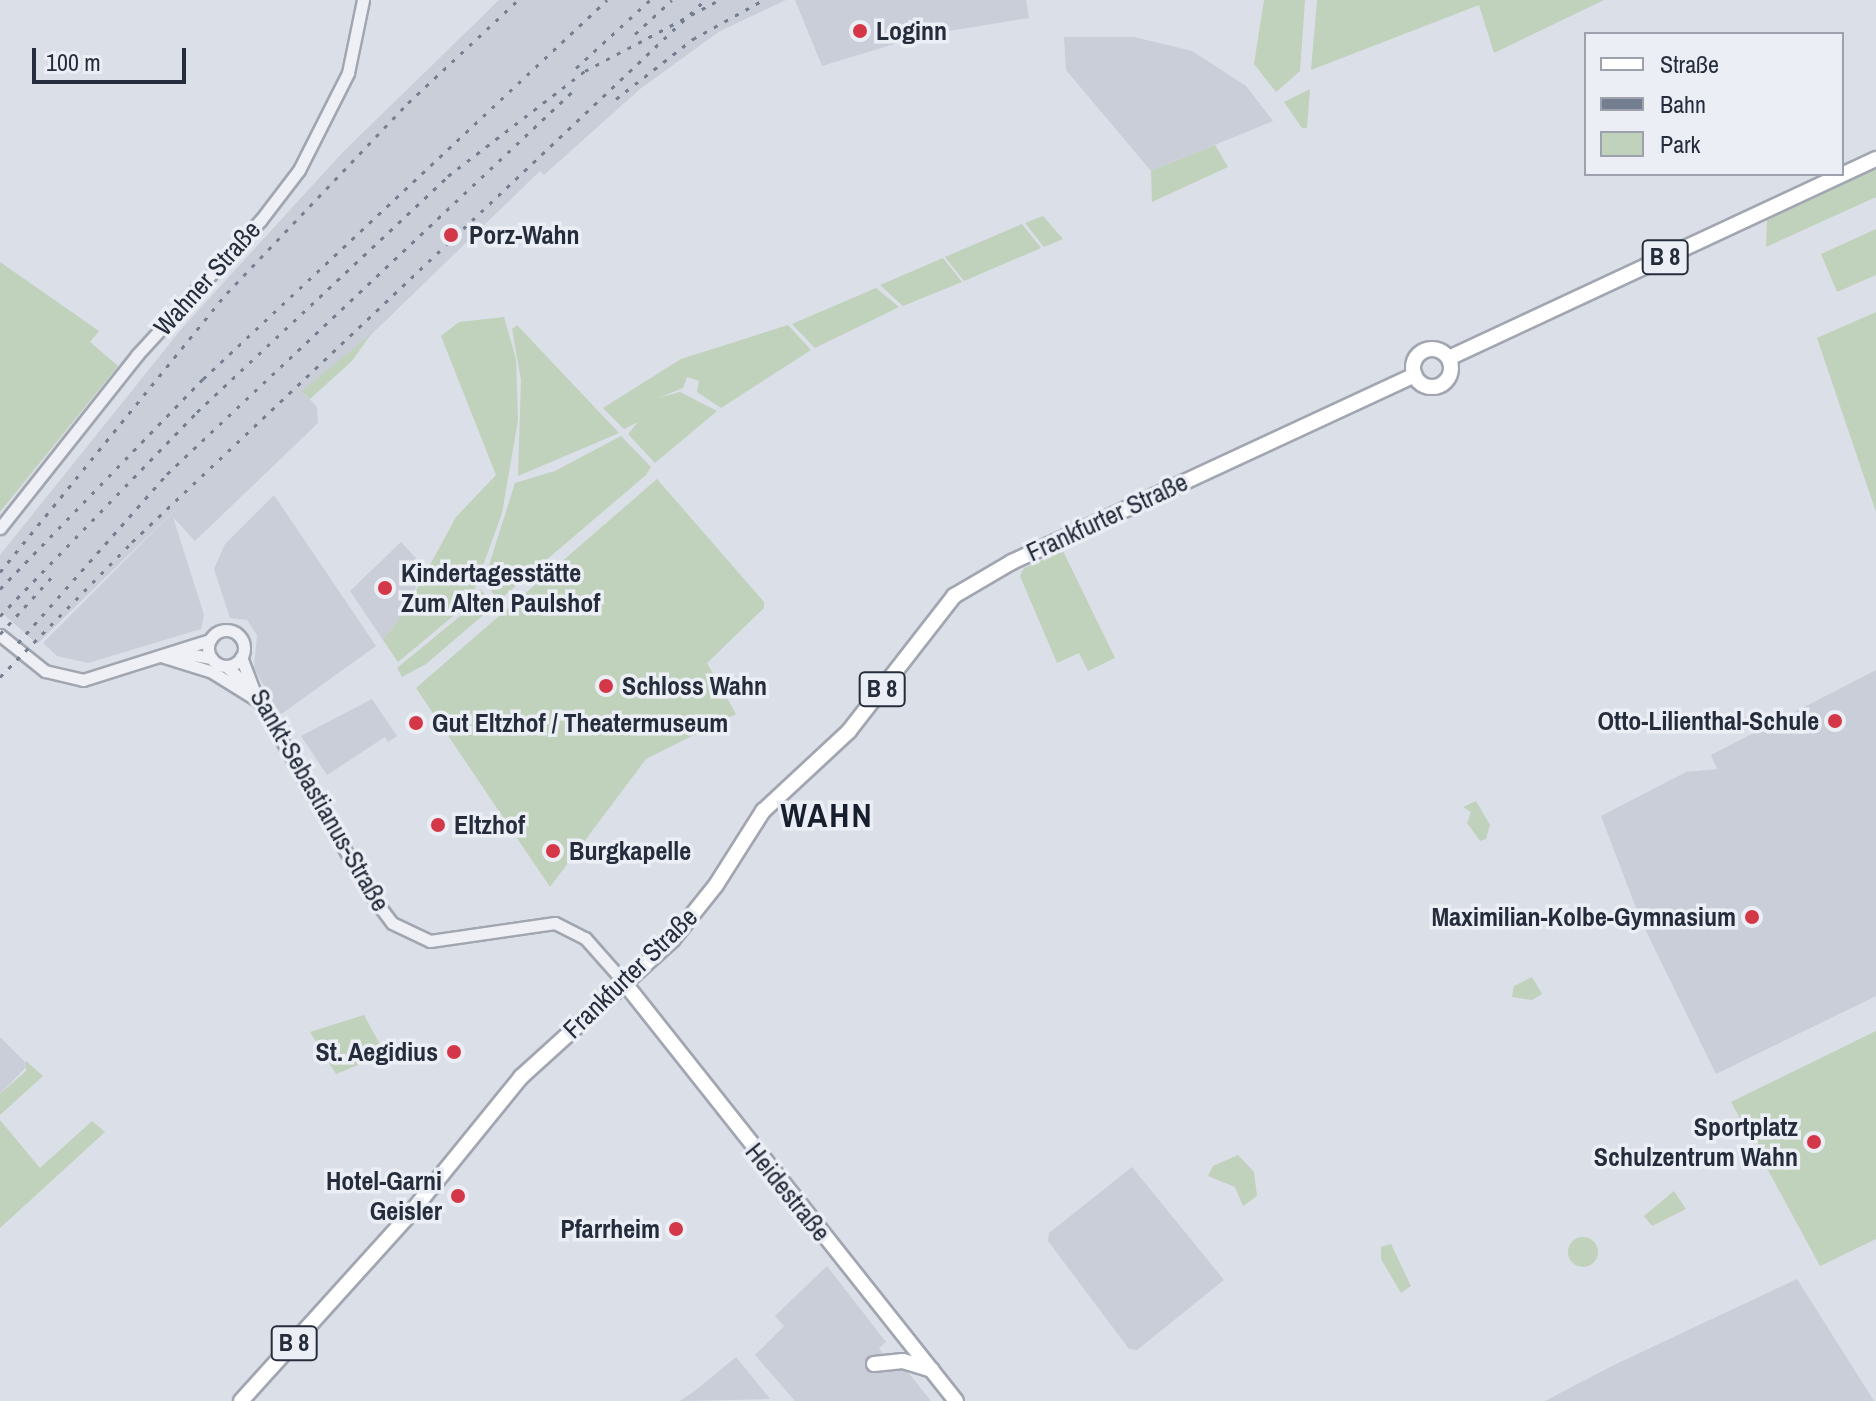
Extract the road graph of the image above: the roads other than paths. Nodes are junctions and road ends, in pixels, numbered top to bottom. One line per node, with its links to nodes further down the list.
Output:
1 (363, 0): 7 (street, Wahner Straße)
2 (1876, 159): 3 (main road, B 8)
3 (1844, 174)
4 (1840, 176): 5 (main road, B 8)
5 (1449, 358): 6 (main road, B 8); 6 (main road)
6 (1415, 375): 16 (main road, Frankfurter Straße / B 8)
7 (0, 528)
8 (0, 635): 11 (street)
9 (210, 640): 10 (street); 12 (street); 13 (street)
10 (172, 652): 11 (street); 13 (street)
11 (156, 655): 15 (street)
12 (241, 657): 14 (street); 15 (street, Sankt-Sebastianus-Straße)
13 (211, 658): 14 (street)
14 (226, 666): 15 (street)
15 (257, 697): 16 (street, Sankt-Sebastianus-Straße)
16 (623, 981): 18 (main road, Heidestraße); 19 (main road, Frankfurter Straße / B 8)
17 (874, 1364): 18 (main road)
18 (932, 1370): 20 (main road, Heidestraße)
19 (241, 1401)
20 (956, 1401)

